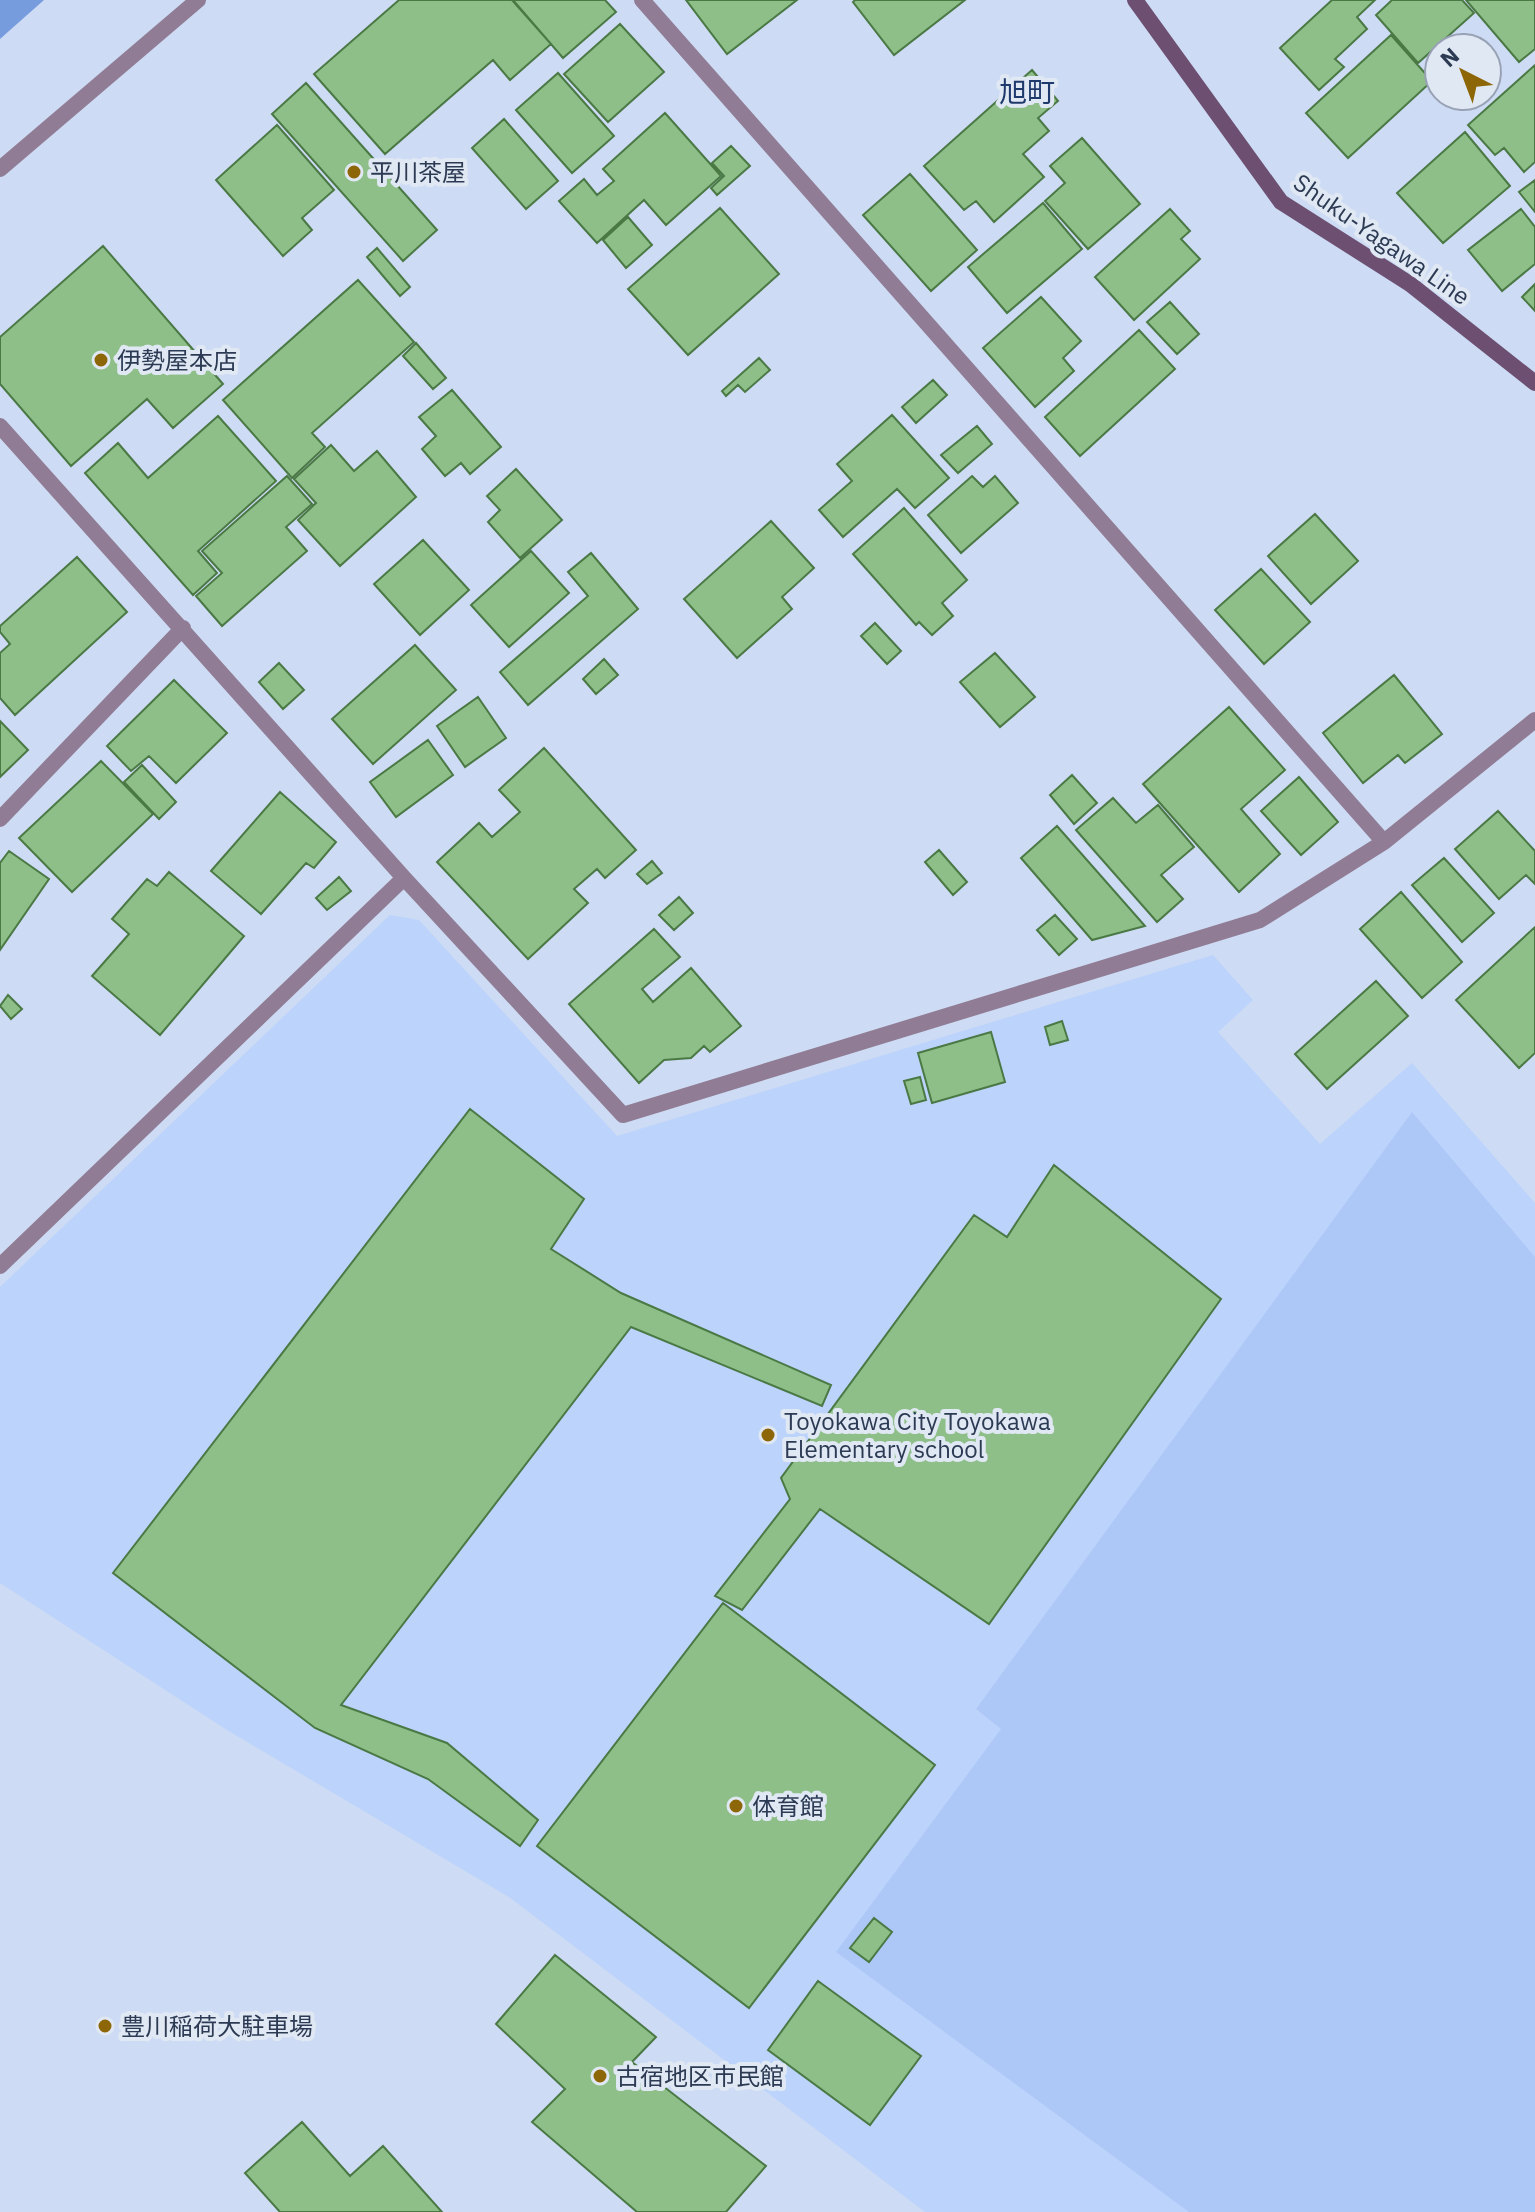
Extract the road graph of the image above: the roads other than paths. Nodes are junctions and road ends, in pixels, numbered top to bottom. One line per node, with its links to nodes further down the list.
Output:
1 (198, 0): 4 (street)
2 (642, 0): 10 (street)
3 (1135, 0): 5 (main road, Shuku-Yagawa Line)
4 (0, 169)
5 (1535, 383)
6 (0, 426): 7 (street)
7 (183, 628): 9 (street); 11 (street)
8 (1535, 720): 10 (street)
9 (0, 819)
10 (1384, 842): 11 (street)
11 (404, 878): 12 (street)
12 (0, 1266)

